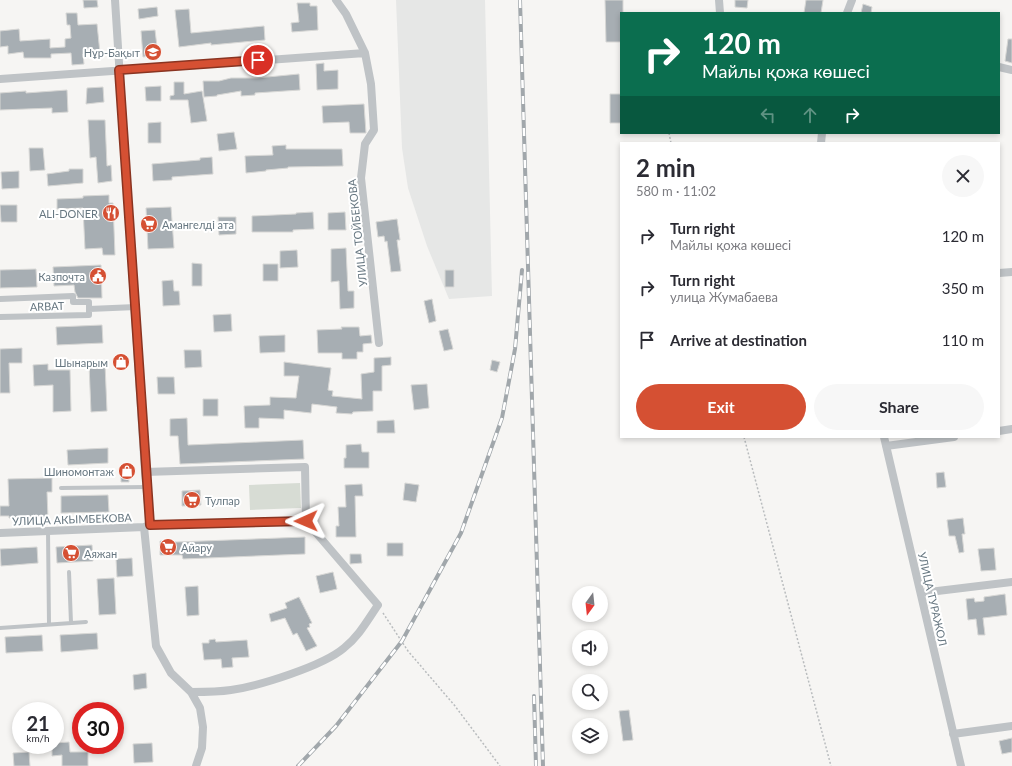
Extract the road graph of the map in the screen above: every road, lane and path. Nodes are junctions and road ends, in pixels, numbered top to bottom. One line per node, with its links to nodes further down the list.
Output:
1 (115, 0): 9 (street)
2 (336, 0): 7 (street, УЛИЦА ТОЙБЕКОВА)
3 (719, 0): 5 (street)
4 (852, 0): 6 (street)
5 (720, 12)
6 (847, 12)
7 (365, 53): 9 (street); 18 (street, УЛИЦА ТОЙБЕКОВА)
8 (1000, 67): 10 (street)
9 (119, 70): 11 (street); 15 (street)
10 (1012, 70)
11 (0, 78)
12 (1012, 272): 13 (street)
13 (1000, 273)
14 (0, 298): 16 (street, ARBAT)
15 (136, 307): 16 (street, ARBAT); 25 (street)
16 (89, 308): 17 (street, ARBAT)
17 (0, 317)
18 (379, 343)
19 (1012, 429): 20 (street)
20 (1000, 431)
21 (744, 438): 45 (path)
22 (884, 438): 24 (street, УЛИЦА ТУРАЖОЛ)
23 (946, 438): 24 (street)
24 (886, 446): 34 (street, УЛИЦА ТУРАЖОЛ)
25 (146, 472): 26 (street); 28 (street)
26 (147, 487): 27 (lane); 29 (street)
27 (61, 488)
28 (306, 521): 29 (street, УЛИЦА АКЫМБЕКОВА); 35 (street)
29 (147, 526): 30 (street, УЛИЦА АКЫМБЕКОВА); 40 (street)
30 (48, 531): 31 (street, УЛИЦА АКЫМБЕКОВА); 38 (lane)
31 (0, 533)
32 (68, 572): 37 (lane)
33 (1012, 582): 34 (street)
34 (921, 593): 42 (street, УЛИЦА ТУРАЖОЛ)
35 (378, 605): 40 (street); 44 (path)
36 (86, 622): 37 (lane)
37 (71, 623): 38 (lane)
38 (49, 624): 39 (lane)
39 (0, 628)
40 (191, 692): 43 (street)
41 (1012, 726): 42 (street)
42 (953, 734): 46 (street, УЛИЦА ТУРАЖОЛ)
43 (196, 766)
44 (500, 766)
45 (831, 766)
46 (961, 766)

